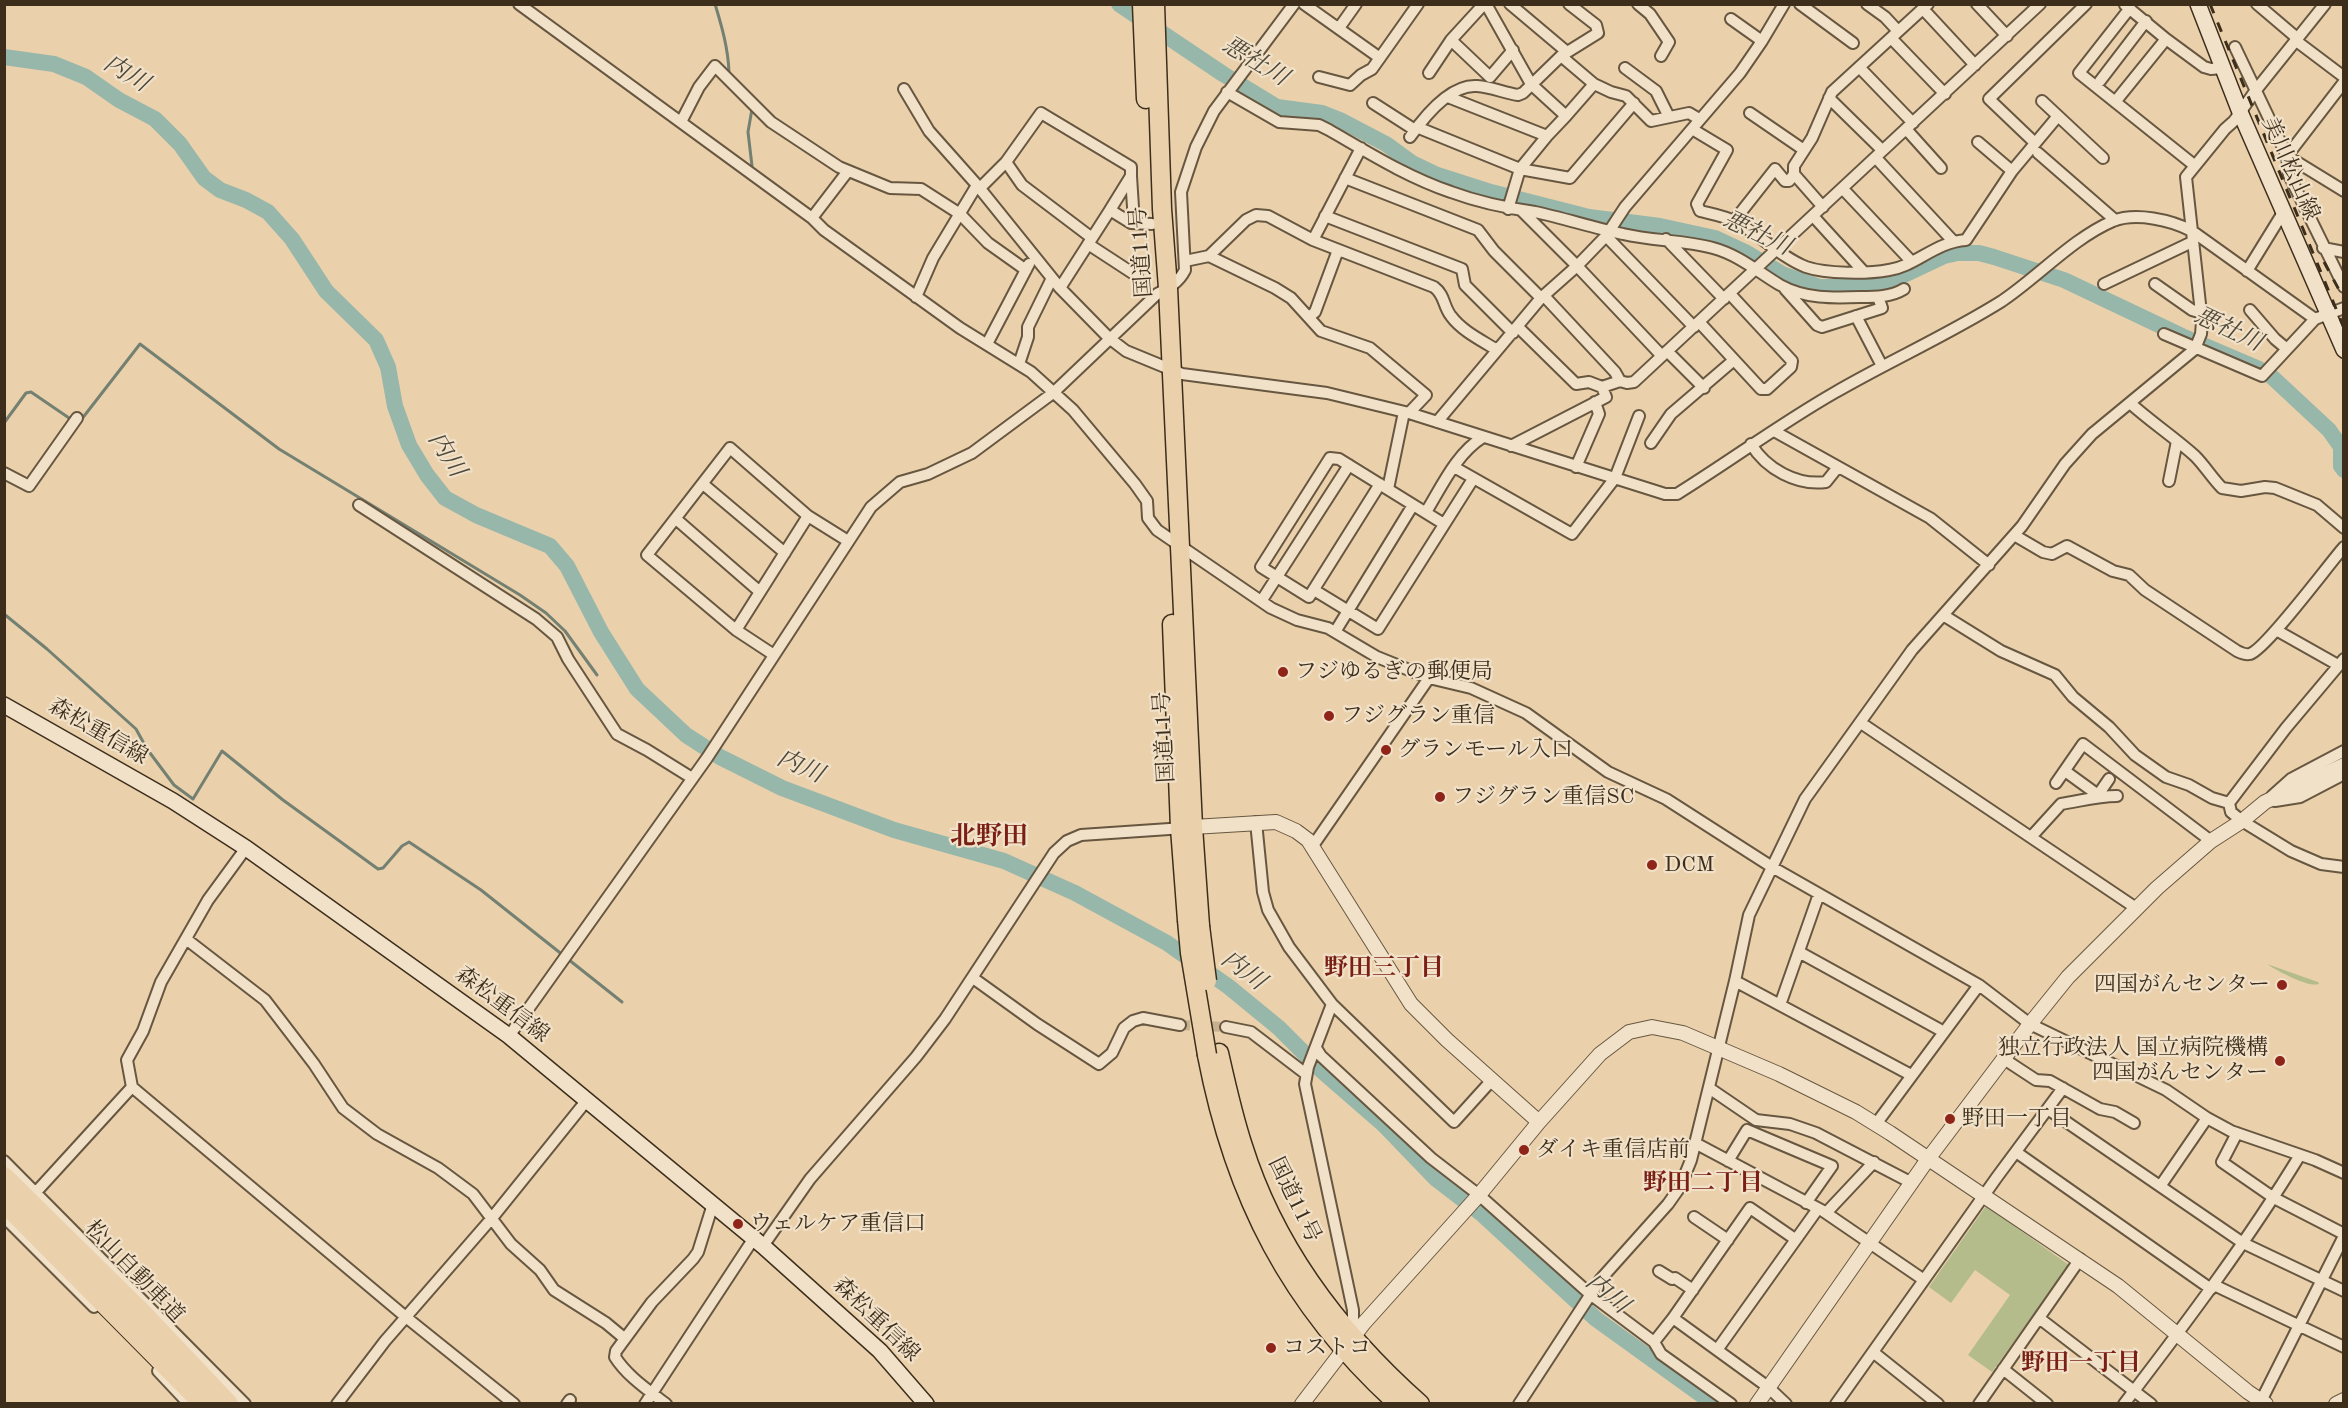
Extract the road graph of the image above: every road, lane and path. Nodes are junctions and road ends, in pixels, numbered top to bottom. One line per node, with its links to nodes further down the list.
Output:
1 (519, 4): 64 (street)
2 (1294, 4): 50 (street)
3 (1304, 4): 25 (street)
4 (1356, 4): 25 (street)
5 (1418, 4): 38 (street)
6 (1485, 4): 31 (street); 35 (street)
7 (1510, 4): 36 (street)
8 (1569, 4): 36 (street)
9 (1638, 4): 37 (street)
10 (1784, 4): 32 (street)
11 (1800, 4): 33 (street)
12 (1867, 4): 22 (street)
13 (1977, 4): 28 (street)
14 (2086, 4): 71 (street)
15 (2198, 4): 42 (main road, 美川松山線)
16 (2257, 4): 30 (street)
17 (2325, 4): 30 (street)
18 (2038, 5): 28 (street)
19 (2128, 6): 24 (street); 56 (street)
20 (1149, 7): 27 (highway, 国道11号)
21 (1926, 7): 26 (street); 39 (street)
22 (1880, 8): 26 (street)
23 (1731, 19): 32 (street)
24 (2146, 21): 29 (street); 46 (street)
25 (1339, 28): 38 (street)
26 (1895, 34): 40 (street); 52 (street)
27 (1150, 35): 99 (highway, 国道11号); 127 (highway, 国道11号)
28 (2007, 36): 39 (street)
29 (2166, 39): 42 (street); 56 (street)
30 (2296, 39): 45 (street); 51 (street)
31 (1451, 40): 35 (street); 43 (street)
32 (1762, 41): 65 (street)
33 (1853, 43)
34 (2235, 47): 51 (street)
35 (1514, 50): 47 (street)
36 (1564, 54): 47 (street); 48 (street)
37 (1661, 56)
38 (1380, 58): 44 (street)
39 (1975, 65): 52 (street)
40 (1859, 67): 54 (street); 66 (street)
41 (1626, 68): 63 (street)
42 (2223, 68): 59 (main road, 美川松山線)
43 (1429, 73)
44 (1319, 77)
45 (2343, 79): 74 (street)
46 (2100, 81)
47 (1531, 84): 53 (street); 61 (street)
48 (1594, 84): 58 (street); 61 (street)
49 (904, 89): 85 (street)
50 (1230, 89): 70 (street); 112 (street)
51 (2256, 90): 59 (street); 74 (street)
52 (1945, 94): 66 (street)
53 (1448, 97): 67 (street); 68 (street)
54 (1829, 98): 72 (street); 73 (street)
55 (2042, 101): 62 (street)
56 (2115, 102): 77 (street)
57 (1374, 103): 67 (street)
58 (1634, 103): 63 (street); 79 (street)
59 (2240, 112): 77 (street); 91 (main road, 美川松山線)
60 (1750, 113): 72 (street)
61 (1566, 116): 68 (street)
62 (2058, 116): 71 (street); 75 (street)
63 (1669, 117): 65 (street)
64 (681, 122): 80 (street); 96 (street)
65 (1695, 124): 98 (street); 100 (street)
66 (1910, 126): 73 (street); 78 (street)
67 (1415, 132): 79 (street)
68 (1547, 136): 79 (street)
69 (1978, 142): 81 (street)
70 (1361, 148): 84 (street); 88 (street)
71 (2036, 148): 81 (street); 97 (street)
72 (1804, 150): 82 (street)
73 (1879, 154): 86 (street); 105 (street)
74 (2288, 156): 87 (street); 106 (street)
75 (2103, 158)
76 (1006, 162): 83 (street); 85 (street); 104 (street)
77 (2194, 165): 101 (street)
78 (1941, 168)
79 (1520, 169): 88 (street)
80 (848, 171): 93 (street); 96 (street)
81 (2012, 171): 105 (street)
82 (1794, 174): 89 (street); 98 (street)
83 (1131, 176): 90 (street); 99 (street)
84 (1345, 178): 94 (street); 129 (street)
85 (979, 187): 93 (street); 110 (street)
86 (1843, 189): 89 (street); 113 (street)
87 (2343, 191)
88 (1509, 206): 92 (street)
89 (1823, 207): 95 (street)
90 (1110, 210): 99 (street); 104 (street)
91 (2284, 211): 118 (street); 136 (main road, 美川松山線)
92 (1522, 212): 100 (street); 114 (street)
93 (960, 214): 116 (street); 128 (street)
94 (1324, 216): 103 (street); 139 (street)
95 (1813, 216): 108 (street); 117 (street)
96 (812, 218): 128 (street)
97 (2115, 220): 101 (street); 151 (street)
98 (1734, 221): 108 (street)
99 (1143, 224): 127 (highway, 国道11号)
100 (1609, 231): 102 (street); 114 (street); 138 (street)
101 (2192, 236): 118 (street); 121 (street); 134 (street)
102 (1666, 239): 115 (street); 130 (street)
103 (1313, 240): 107 (street); 111 (street)
104 (1090, 241): 119 (street); 125 (street)
105 (1953, 241): 113 (street)
106 (2323, 248): 109 (street); 123 (street)
107 (1338, 250): 137 (street); 145 (street)
108 (1776, 251): 115 (street); 117 (street)
109 (2343, 252)
110 (1034, 256): 116 (street); 120 (street)
111 (1209, 256): 112 (street); 137 (street)
112 (1185, 261): 127 (street)
113 (1911, 261): 117 (street)
114 (1577, 266): 129 (street); 147 (street)
115 (1757, 268): 124 (street); 130 (street)
116 (1026, 270): 142 (street)
117 (1863, 271)
118 (2247, 271): 136 (street)
119 (1137, 276)
120 (1052, 278): 125 (street); 149 (street)
121 (2104, 284)
122 (2155, 284): 134 (street)
123 (2343, 286)
124 (1783, 287): 131 (street); 135 (street)
125 (1060, 288): 141 (street)
126 (1904, 289): 131 (street)
127 (1162, 291): 141 (street); 150 (highway, 国道11号)
128 (915, 297): 142 (street)
129 (1543, 297): 139 (street); 152 (street)
130 (1727, 297): 138 (street); 148 (street)
131 (1878, 297): 135 (street)
132 (2343, 308): 136 (street)
133 (2250, 310): 144 (street)
134 (2202, 313): 143 (street)
135 (1856, 316): 151 (street)
136 (2322, 316): 144 (street); 146 (main road, 美川松山線)
137 (1309, 318): 158 (street)
138 (1697, 325): 147 (street); 148 (street)
139 (1516, 330): 145 (street); 153 (street)
140 (2164, 334): 143 (street)
141 (1109, 338): 150 (street); 155 (street)
142 (987, 344): 149 (street)
143 (2196, 348): 144 (street); 157 (street)
144 (2288, 349)
145 (1497, 350): 161 (street)
146 (2343, 350)
147 (1664, 354): 152 (street); 154 (street)
148 (1734, 360): 154 (street)
149 (1019, 364): 155 (street)
150 (1167, 366): 158 (street); 187 (highway, 国道11号)
151 (1882, 366): 162 (street)
152 (1620, 381): 153 (street)
153 (1602, 387): 156 (street)
154 (1704, 388): 165 (street)
155 (1053, 393): 186 (street); 187 (street)
156 (1595, 402): 167 (street); 170 (street)
157 (2130, 404): 164 (street); 185 (street)
158 (1407, 412): 161 (street); 177 (street)
159 (1639, 416): 173 (street)
160 (77, 418): 172 (street)
161 (1437, 422): 163 (street)
162 (1774, 430): 166 (street); 171 (street)
163 (1483, 437): 167 (street); 169 (street)
164 (2177, 441): 175 (street); 184 (street)
165 (1651, 443)
166 (1751, 444): 171 (street); 173 (street)
167 (1511, 446): 170 (street)
168 (1349, 465): 177 (street); 191 (street); 191 (street)
169 (1454, 467): 174 (street); 180 (street)
170 (1576, 467): 173 (street)
171 (1838, 467): 190 (street)
172 (4, 473)
173 (1615, 478): 174 (street)
174 (1473, 479): 183 (street)
175 (2169, 481)
176 (704, 484): 181 (street); 182 (street); 189 (street)
177 (1384, 487): 179 (street); 192 (street)
178 (359, 505): 209 (street)
179 (1413, 505): 180 (street); 195 (street)
180 (1426, 513): 183 (street)
181 (808, 516): 186 (street); 189 (street)
182 (676, 519): 193 (street); 197 (street)
183 (1444, 524): 195 (street)
184 (2343, 528)
185 (2014, 535): 190 (street); 198 (street)
186 (848, 541): 200 (street)
187 (1174, 543): 194 (street); 218 (highway, 国道11号)
188 (2343, 547): 198 (street)
189 (785, 553): 193 (street)
190 (1989, 565): 196 (street)
191 (1278, 577): 192 (street); 194 (street)
192 (1314, 590): 195 (street)
193 (760, 592): 197 (street)
194 (1262, 600): 199 (street)
195 (1348, 611): 199 (street)
196 (1943, 615): 204 (street); 215 (street)
197 (736, 630): 200 (street)
198 (2276, 630): 201 (street)
199 (1335, 632): 202 (street)
200 (774, 655): 209 (street)
201 (2341, 662): 215 (street)
202 (1429, 678): 221 (street); 223 (street)
203 (4, 705): 222 (main road, 森松重信線)
204 (1862, 723): 219 (street); 223 (street)
205 (2343, 751): 214 (street)
206 (2343, 765): 214 (street)
207 (2065, 771): 211 (street); 212 (street); 220 (street)
208 (2343, 774): 214 (street)
209 (692, 778): 238 (street)
210 (2109, 779): 212 (street)
211 (2056, 783)
212 (2098, 795): 213 (street); 219 (street)
213 (2117, 796)
214 (2265, 802): 216 (street)
215 (2229, 803): 216 (street)
216 (2242, 821): 220 (street); 224 (street)
217 (1256, 822): 218 (street); 221 (street); 232 (street)
218 (1187, 828): 229 (street); 298 (highway, 国道11号, bridge)
219 (2031, 837): 226 (street)
220 (2211, 841): 226 (street)
221 (1312, 847): 244 (street)
222 (246, 848): 227 (street); 238 (main road, 森松重信線)
223 (1772, 867): 225 (street); 230 (street)
224 (2343, 867)
225 (1819, 894): 228 (street); 231 (street)
226 (2136, 908): 234 (street)
227 (186, 939): 245 (street); 276 (street)
228 (1799, 952): 233 (street); 237 (street)
229 (973, 978): 235 (street); 280 (street)
230 (1735, 981): 233 (street); 239 (street)
231 (1979, 985): 234 (street); 237 (street)
232 (1332, 1004): 240 (street); 244 (street)
233 (1780, 1005): 243 (street)
234 (2030, 1024): 241 (street); 250 (street)
235 (1180, 1025)
236 (1227, 1027): 242 (street)
237 (1944, 1032): 243 (street)
238 (509, 1036): 248 (main road, 森松重信線)
239 (1719, 1047): 246 (street); 251 (street); 253 (street)
240 (1315, 1051): 242 (street); 268 (street)
241 (2004, 1059): 247 (street); 258 (street)
242 (1307, 1071): 298 (street)
243 (1911, 1075): 253 (street)
244 (1492, 1080): 251 (street)
245 (132, 1087): 266 (street); 291 (street)
246 (1709, 1088): 255 (street); 261 (street)
247 (2063, 1088): 249 (street); 252 (street)
248 (587, 1100): 272 (main road, 森松重信線); 276 (street)
249 (2049, 1110): 256 (street); 265 (street)
250 (2207, 1118): 254 (street); 265 (street)
251 (1539, 1122): 268 (street)
252 (2134, 1123)
253 (1876, 1124): 258 (street)
254 (2237, 1133): 257 (street); 269 (street)
255 (1695, 1143): 260 (street); 290 (street)
256 (2016, 1152): 267 (street); 287 (street)
257 (2300, 1155): 262 (street); 269 (street)
258 (1928, 1159): 264 (street); 267 (street)
259 (4, 1161): 266 (street)
260 (1728, 1161): 271 (street); 271 (street)
261 (1874, 1162): 264 (street); 273 (street)
262 (2343, 1173)
263 (4, 1177): 310 (highway, 松山自動車道)
264 (1912, 1183): 282 (street)
265 (2161, 1185): 281 (street)
266 (37, 1191): 311 (street)
267 (1985, 1195): 283 (street); 285 (street)
268 (1478, 1196): 290 (street); 298 (street)
269 (2274, 1198): 277 (street); 281 (street)
270 (4, 1202): 309 (highway, 松山自動車道)
271 (1806, 1203): 273 (street)
272 (713, 1204): 280 (main road, 森松重信線); 296 (street)
273 (1821, 1211): 278 (street); 282 (street)
274 (4, 1217): 308 (street)
275 (1694, 1217): 279 (street)
276 (492, 1218): 291 (street); 296 (street)
277 (2343, 1235): 286 (street)
278 (1795, 1239): 279 (street); 300 (street)
279 (1728, 1240): 288 (street)
280 (759, 1242): 305 (street); 316 (main road, 森松重信線)
281 (2243, 1243): 286 (street); 287 (street)
282 (1869, 1244): 285 (street); 303 (street)
283 (2080, 1259): 293 (street); 295 (street)
284 (1659, 1271): 288 (street)
285 (1924, 1280): 301 (street)
286 (2321, 1280): 289 (street); 294 (street)
287 (2212, 1287): 294 (street); 295 (street)
288 (1693, 1290): 292 (street)
289 (2343, 1292)
290 (1585, 1302): 297 (street); 320 (street)
291 (407, 1318): 312 (street); 313 (street)
292 (1673, 1318): 297 (street); 300 (street)
293 (2039, 1318): 302 (street); 304 (street)
294 (2299, 1324): 299 (street); 307 (street)
295 (2177, 1334): 304 (street); 307 (street)
296 (624, 1338): 305 (street)
297 (1654, 1342): 321 (street)
298 (1348, 1343): 317 (street); 318 (highway, 国道11号); 319 (highway, 国道11号)
299 (2343, 1347)
300 (1717, 1350): 303 (street)
301 (1873, 1352): 324 (street); 325 (street)
302 (2002, 1369): 326 (street); 327 (street)
303 (1768, 1387): 322 (street); 323 (street)
304 (2134, 1390): 328 (street); 329 (street)
305 (652, 1393): 314 (street); 315 (street)
306 (2343, 1400): 330 (street)
307 (2264, 1402)
308 (189, 1404)
309 (204, 1404)
310 (228, 1404)
311 (245, 1404)
312 (337, 1404)
313 (514, 1404)
314 (645, 1404)
315 (666, 1404)
316 (927, 1404)
317 (1302, 1404)
318 (1398, 1404)
319 (1420, 1404)
320 (1519, 1404)
321 (1731, 1404)
322 (1756, 1404)
323 (1786, 1404)
324 (1836, 1404)
325 (1938, 1404)
326 (1978, 1404)
327 (2047, 1404)
328 (2124, 1404)
329 (2151, 1404)
330 (2336, 1404)

